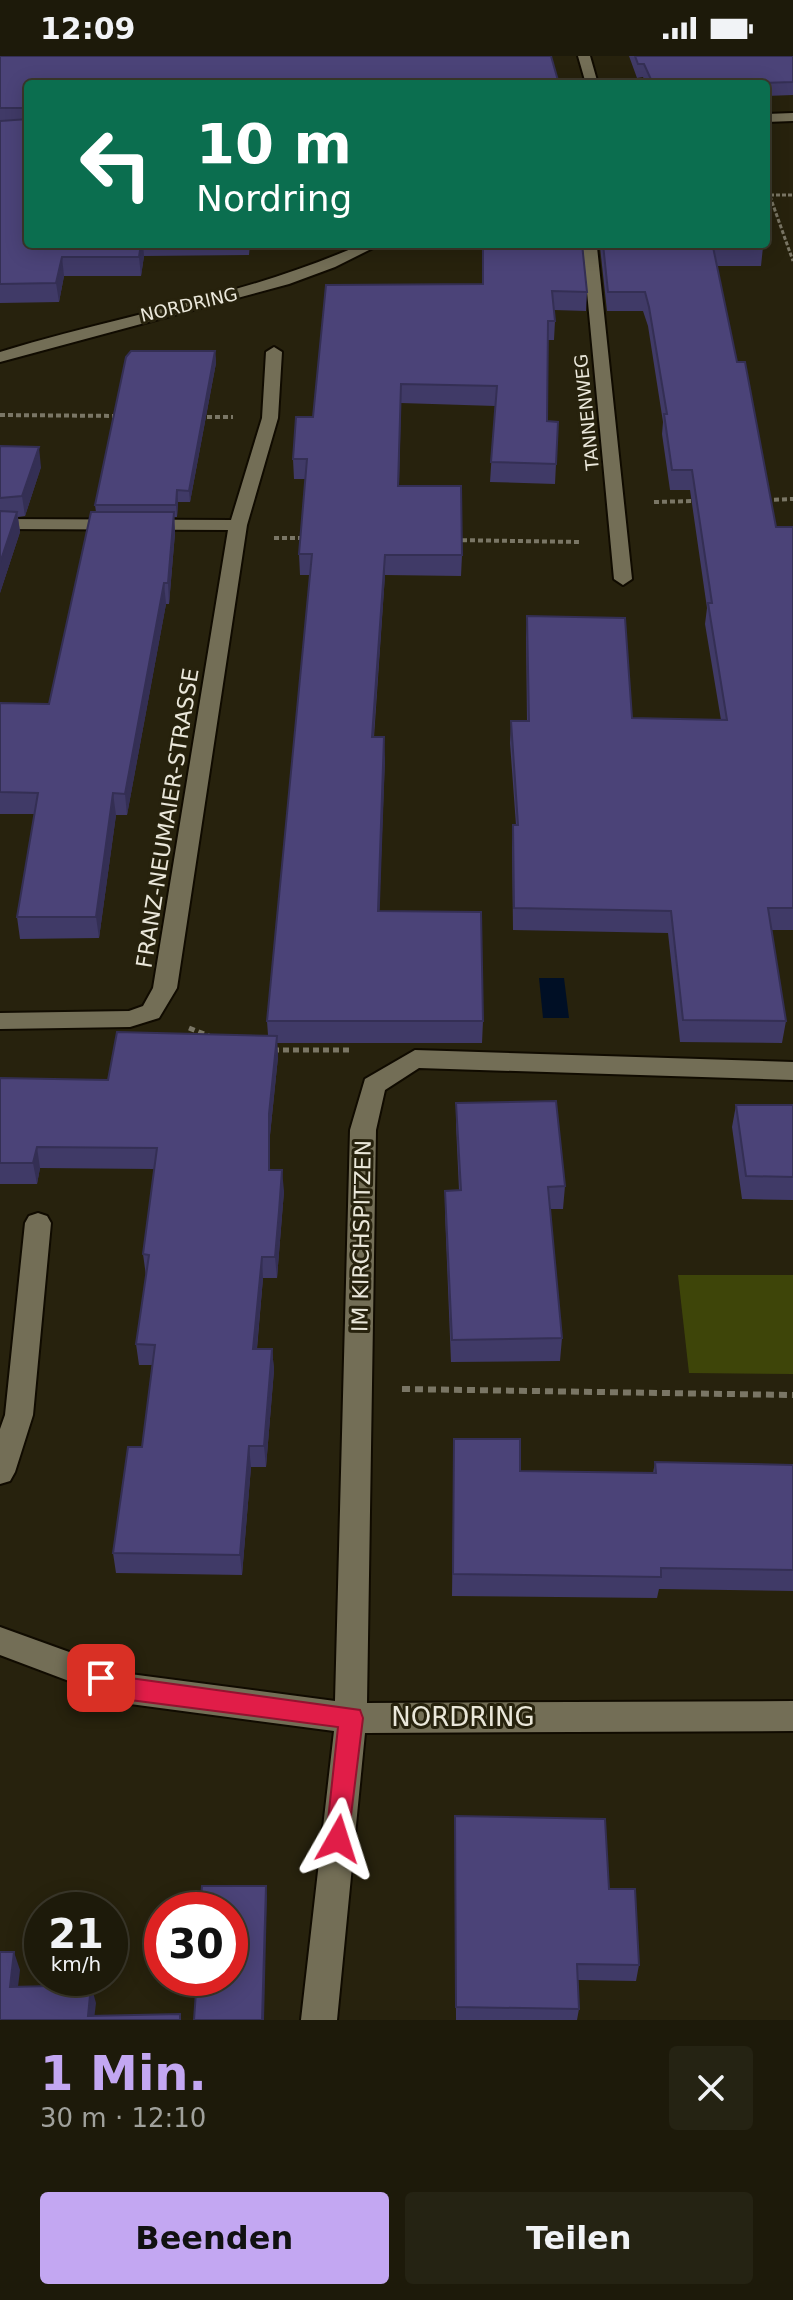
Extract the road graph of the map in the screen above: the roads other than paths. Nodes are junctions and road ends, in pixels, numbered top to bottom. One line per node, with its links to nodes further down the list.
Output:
1 (584, 56): 2 (street)
2 (591, 80)
3 (793, 117): 4 (street)
4 (770, 118)
5 (365, 248): 8 (street, NORDRING)
6 (590, 248): 11 (street, TANNENWEG)
7 (274, 352): 10 (street, FRANZ-NEUMAIER-STRASSE)
8 (0, 357)
9 (0, 524): 10 (street)
10 (238, 525): 12 (street, FRANZ-NEUMAIER-STRASSE)
11 (623, 579)
12 (0, 1021)
13 (793, 1071): 18 (street, IM KIRCHSPITZEN)
14 (38, 1223): 15 (street)
15 (0, 1472)
16 (0, 1641): 18 (street, NORDRING)
17 (793, 1716): 18 (street, NORDRING)
18 (351, 1718): 19 (street, IM KIRCHSPITZEN)
19 (319, 2020)

